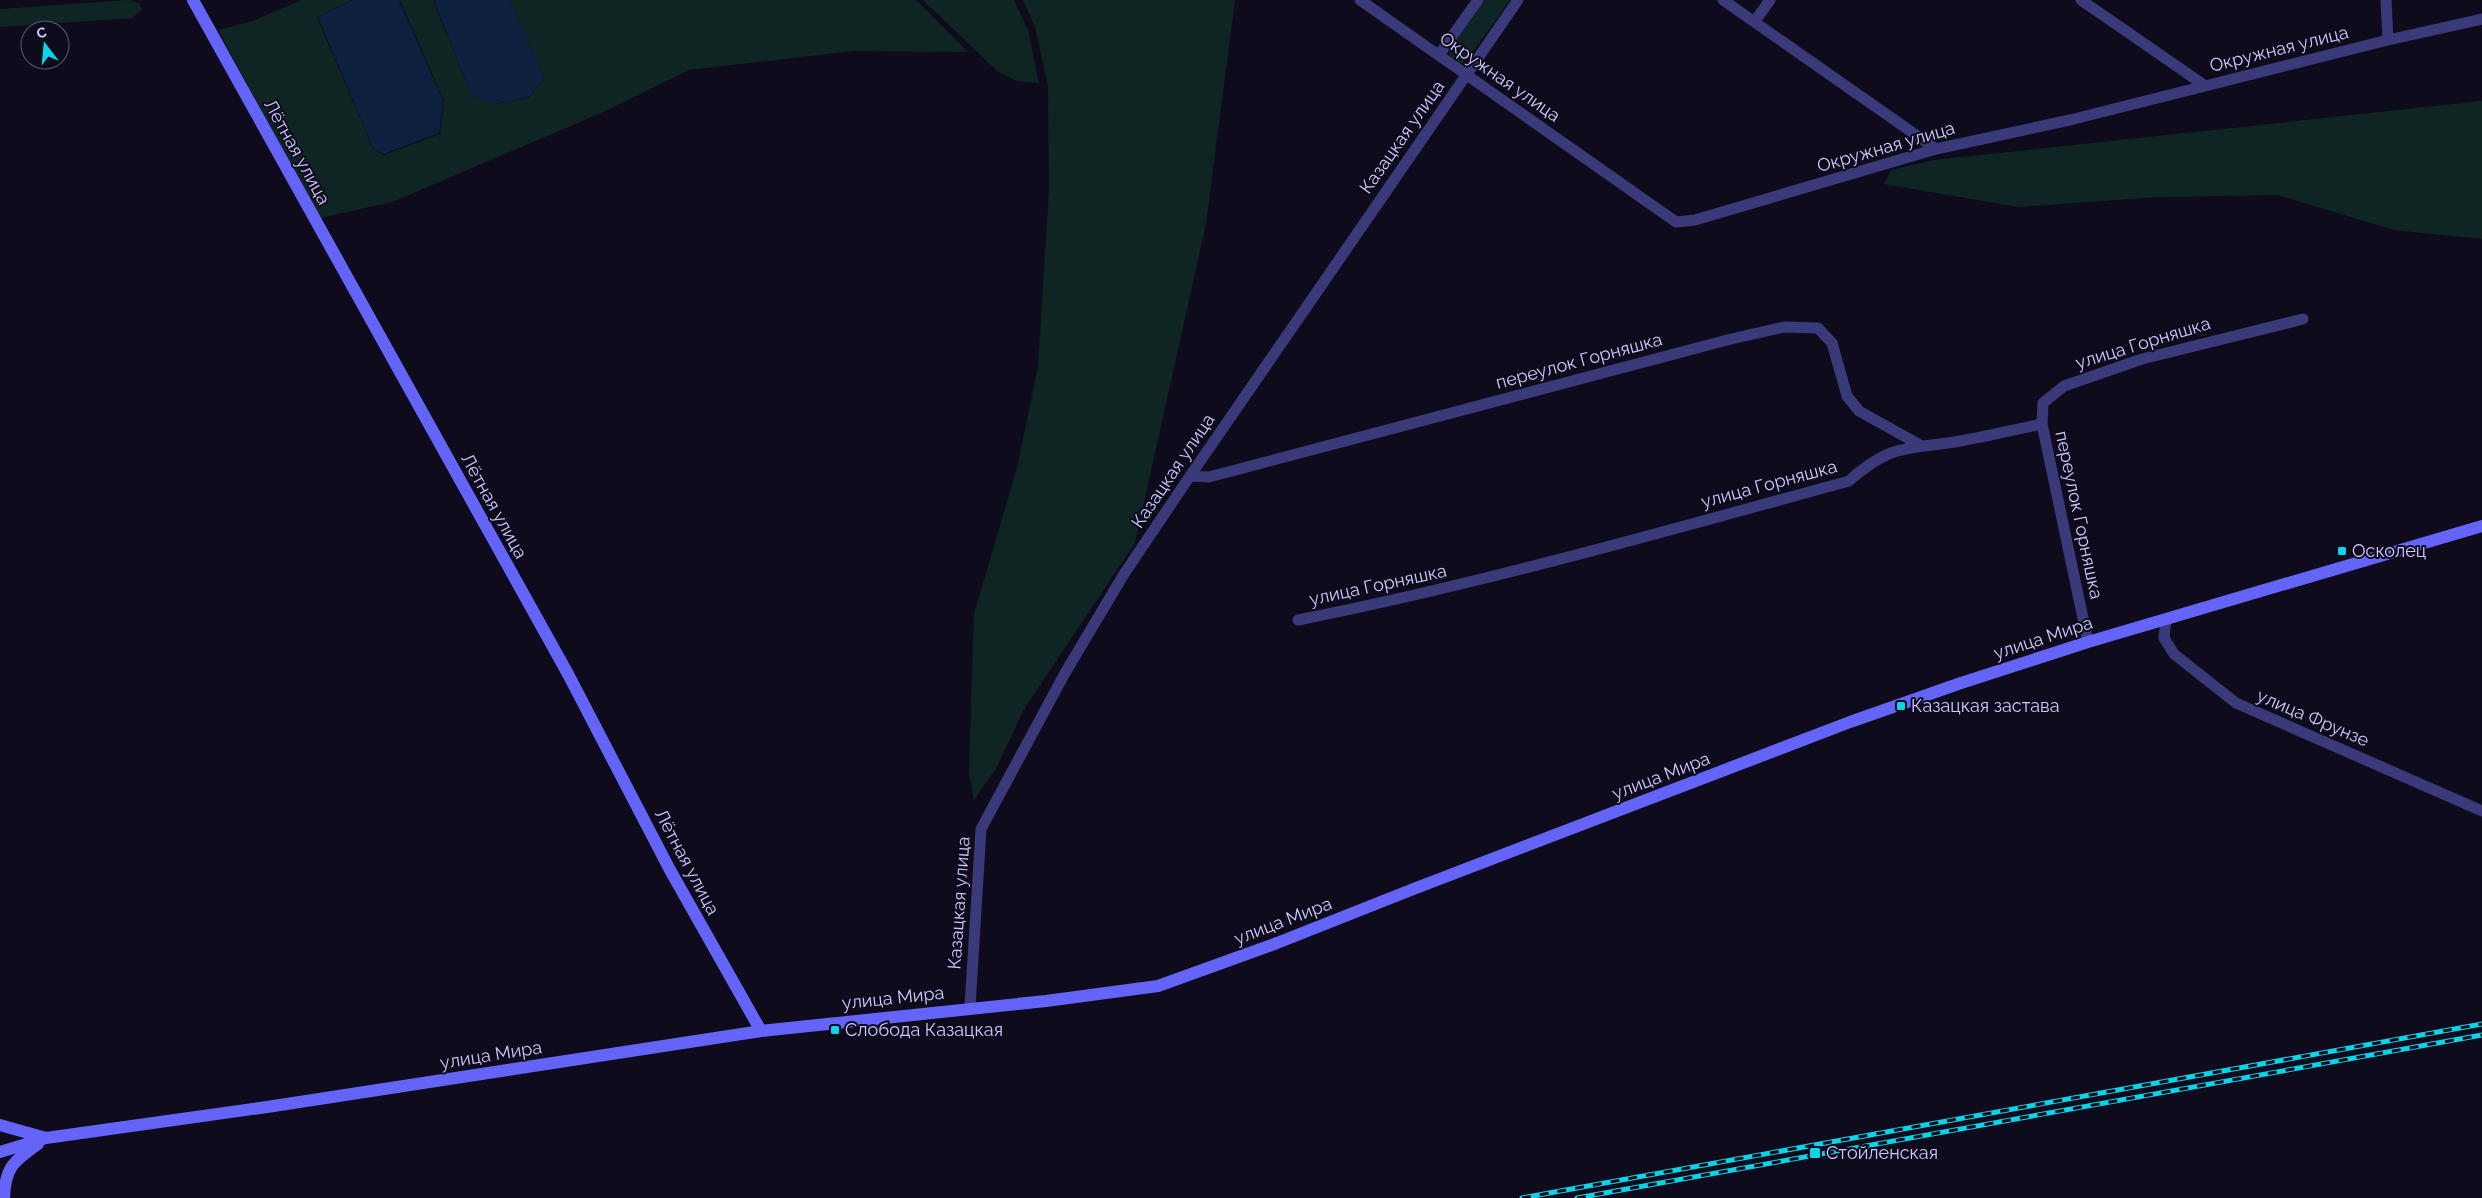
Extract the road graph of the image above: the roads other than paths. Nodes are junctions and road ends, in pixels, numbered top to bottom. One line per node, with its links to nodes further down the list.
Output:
1 (193, 0): 26 (main road, Лётная улица)
2 (1360, 0): 12 (street, Окружная улица)
3 (1478, 0): 12 (street, Казацкая улица)
4 (1518, 0): 13 (street, Казацкая улица)
5 (1723, 0): 10 (street)
6 (1770, 0): 10 (street)
7 (2081, 0): 14 (street)
8 (2386, 0): 11 (street)
9 (2482, 19): 11 (street, Окружная улица)
10 (1754, 21): 15 (street)
11 (2388, 40): 14 (street, Окружная улица)
12 (1439, 55): 13 (street, Окружная улица)
13 (1466, 75): 15 (street, Окружная улица); 19 (street, Казацкая улица)
14 (2204, 85): 15 (street, Окружная улица)
15 (1936, 149)
16 (2303, 319): 17 (street, улица Горняшка)
17 (2042, 424): 18 (street, улица Горняшка); 23 (street, переулок Горняшка)
18 (1920, 445): 19 (street, переулок Горняшка); 21 (street, улица Горняшка)
19 (1190, 476): 25 (street, Казацкая улица)
20 (2482, 526): 22 (main road, улица Мира)
21 (1298, 620)
22 (2166, 620): 23 (main road, улица Мира); 24 (street, улица Фрунзе)
23 (2088, 642): 25 (main road, улица Мира)
24 (2482, 811)
25 (970, 1007): 26 (main road, улица Мира)
26 (761, 1031): 28 (main road, улица Мира)
27 (0, 1125): 28 (main road, улица Мира)
28 (46, 1138): 29 (main road, улица Мира); 30 (main road, улица Мира)
29 (0, 1152)
30 (4, 1198)

